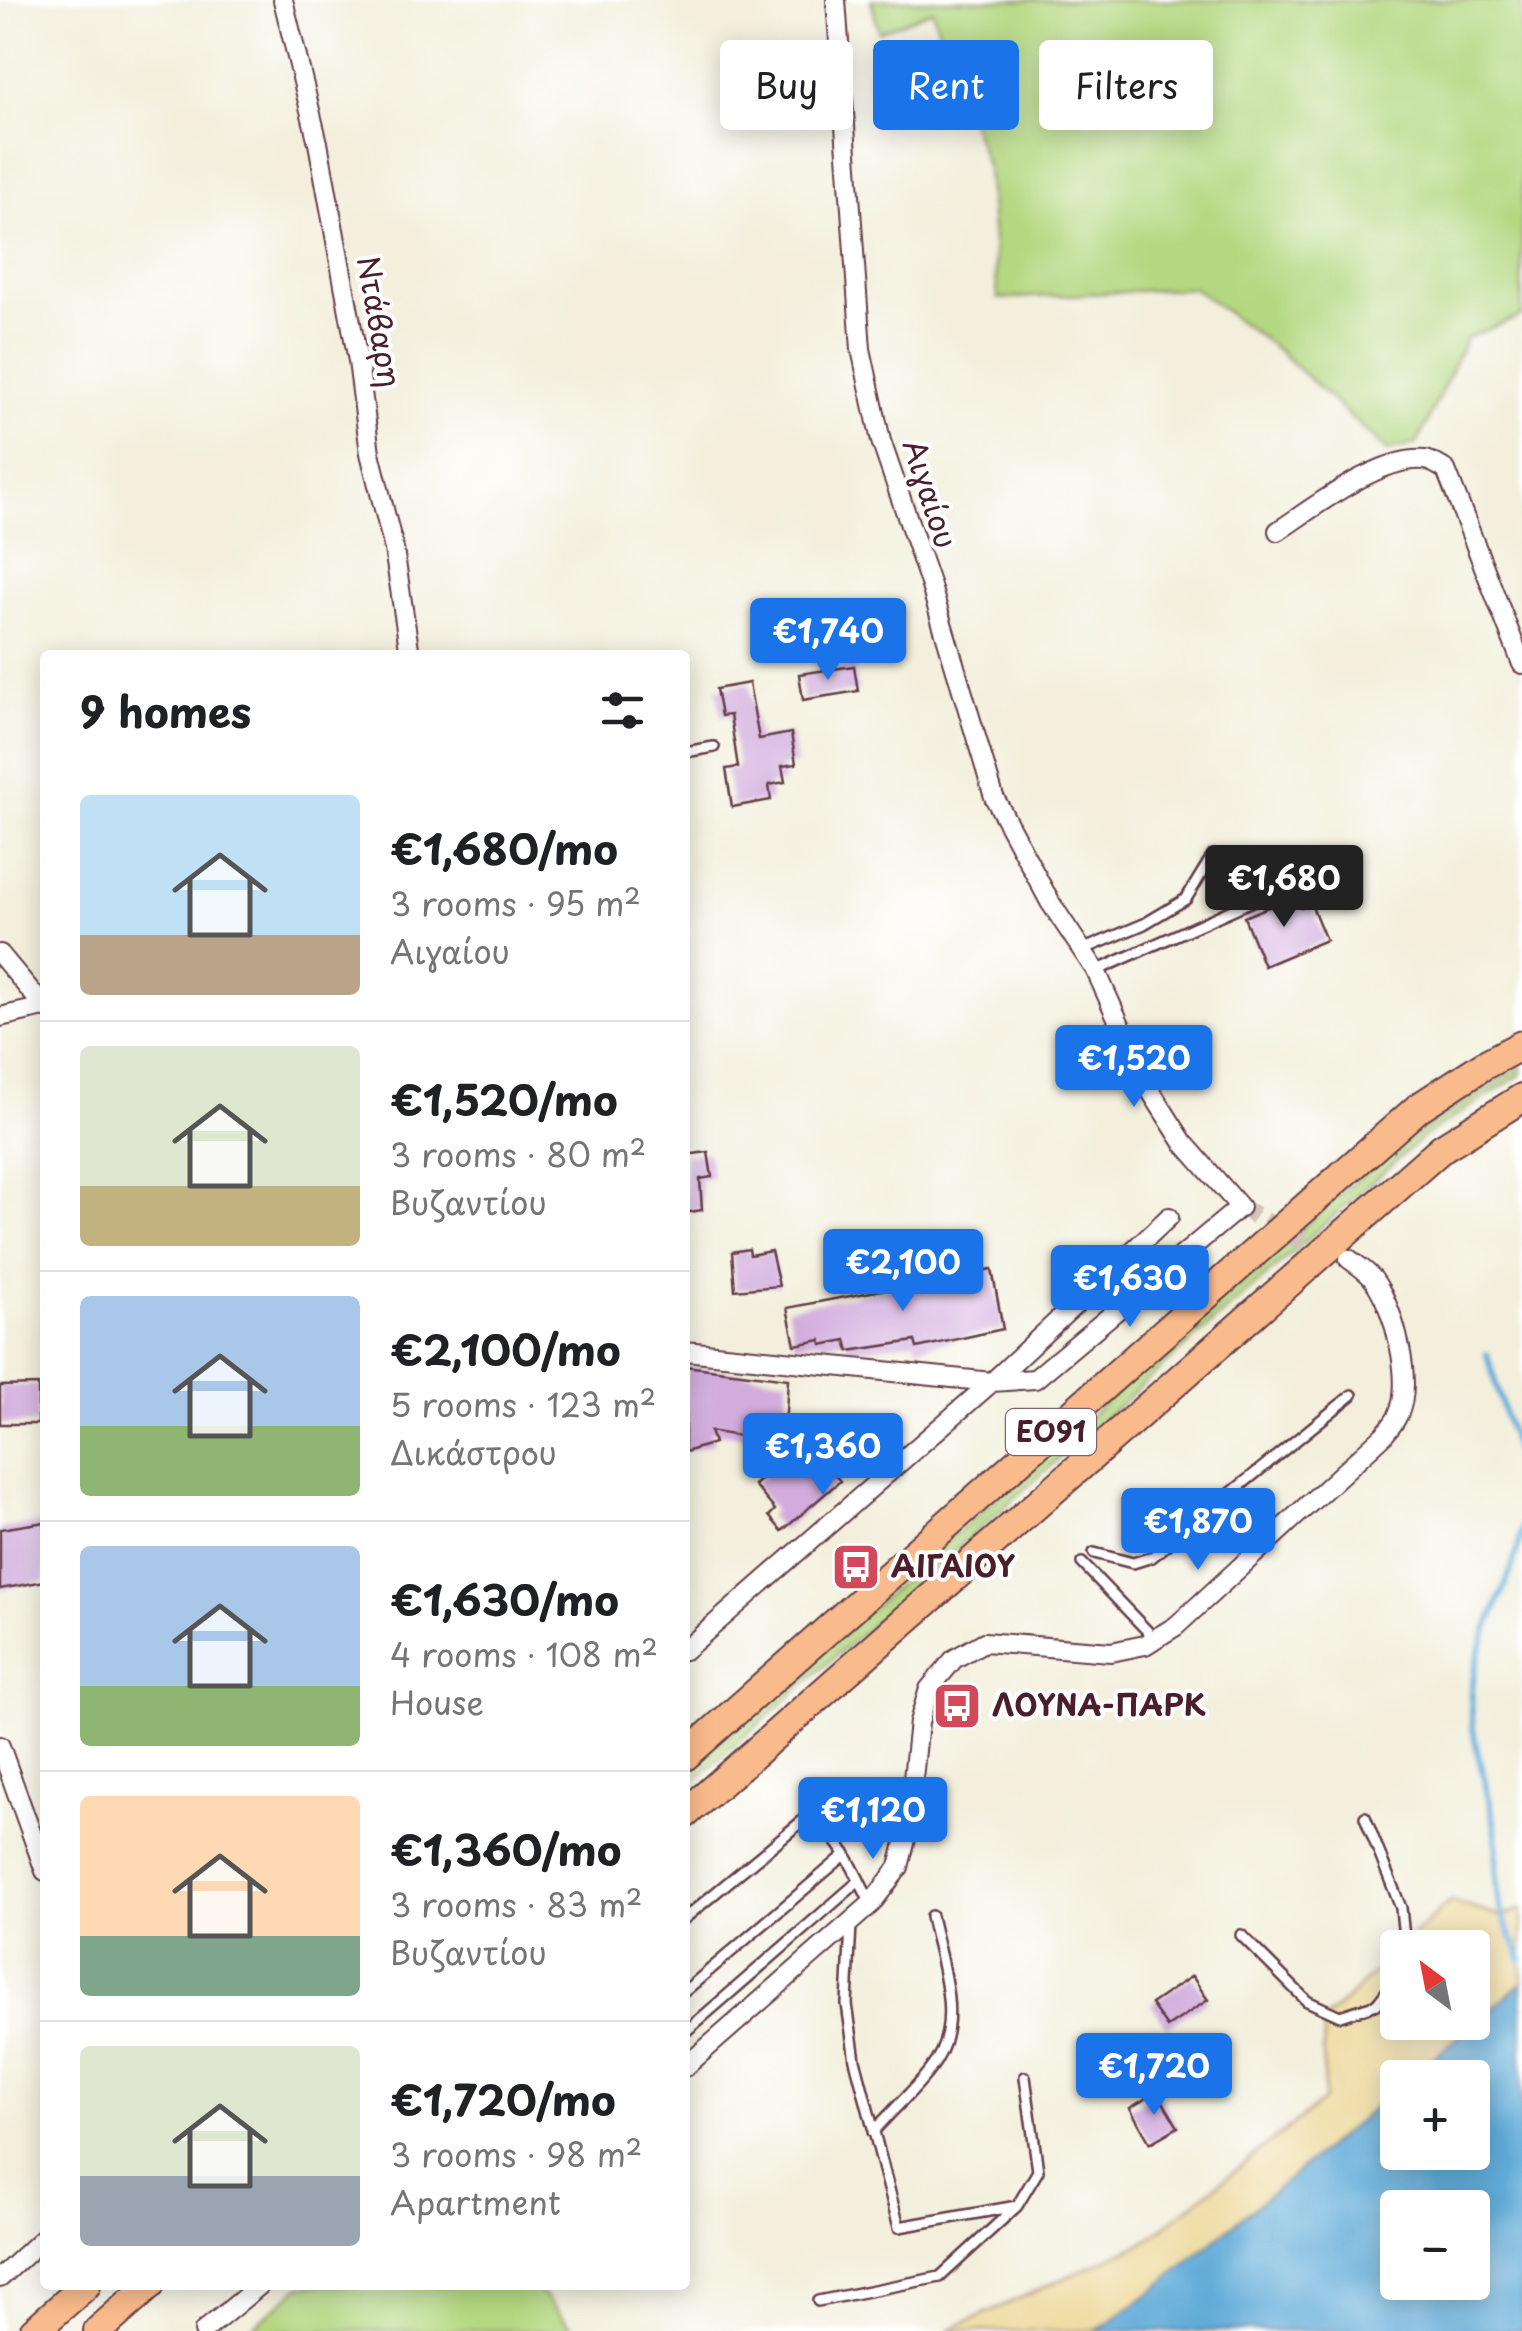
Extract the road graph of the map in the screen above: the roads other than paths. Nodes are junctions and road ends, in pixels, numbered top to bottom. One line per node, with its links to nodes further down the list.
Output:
1 (283, 0): 4 (street, Ντάβαρη)
2 (836, 0): 10 (street, Αιγαίου)
3 (1278, 531): 5 (street)
4 (409, 650)
5 (1522, 664)
6 (714, 747): 7 (lane)
7 (690, 751)
8 (1213, 855): 10 (lane)
9 (1312, 874): 12 (lane)
10 (1082, 950): 12 (street, Αιγαίου)
11 (0, 954): 13 (street)
12 (1096, 971): 21 (street, Αιγαίου)
13 (40, 1002)
14 (40, 1009): 15 (street)
15 (0, 1017)
16 (1522, 1045): 28 (main road, ΕΟ91)
17 (1522, 1098): 29 (main road, ΕΟ91)
18 (1169, 1217): 21 (street)
19 (1349, 1258): 25 (street)
20 (690, 1351): 21 (street)
21 (992, 1382): 26 (street)
22 (1352, 1394): 23 (lane)
23 (1094, 1553)
24 (1082, 1563): 25 (lane)
25 (1155, 1639): 34 (street)
26 (690, 1646)
27 (0, 1746): 32 (street)
28 (690, 1752)
29 (690, 1810)
30 (1365, 1817): 38 (lane)
31 (846, 1854): 33 (lane); 35 (lane); 40 (lane)
32 (40, 1857)
33 (859, 1881): 34 (lane); 42 (lane)
34 (871, 1904): 37 (street)
35 (690, 1914)
36 (931, 1916): 45 (lane)
37 (852, 1921): 43 (street); 45 (lane)
38 (1403, 1930)
39 (1241, 1935): 41 (lane)
40 (690, 1988)
41 (1380, 1999)
42 (690, 2028)
43 (690, 2059)
44 (1024, 2078): 46 (lane)
45 (873, 2132): 46 (lane)
46 (1017, 2206): 52 (lane)
47 (40, 2241): 48 (street)
48 (0, 2278)
49 (80, 2290): 53 (main road)
50 (144, 2290): 54 (main road)
51 (254, 2290): 55 (street)
52 (818, 2301)
53 (34, 2331)
54 (98, 2331)
55 (204, 2331)

